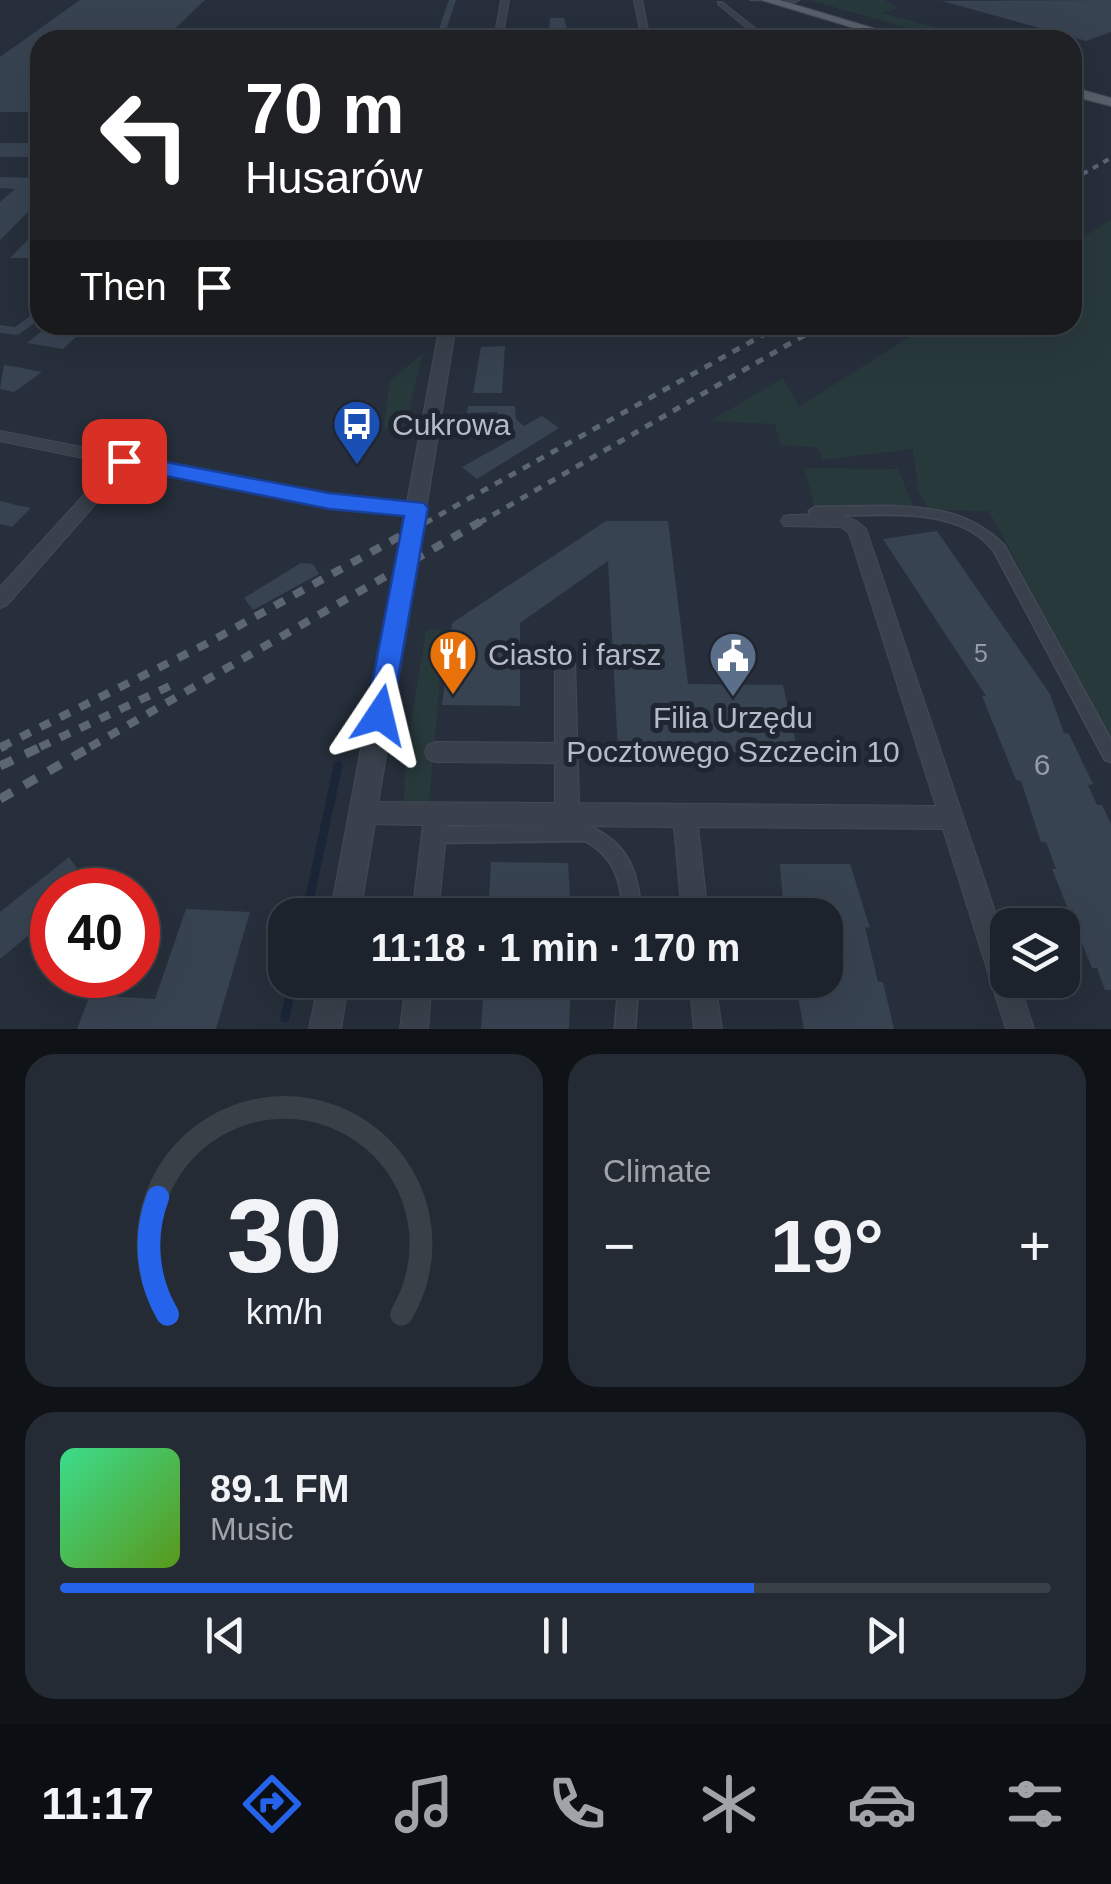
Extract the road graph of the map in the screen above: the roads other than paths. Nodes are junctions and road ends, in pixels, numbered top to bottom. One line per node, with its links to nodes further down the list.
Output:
1 (505, 0): 9 (street)
2 (638, 0): 10 (street)
3 (745, 0): 7 (main road)
4 (754, 0): 7 (street)
5 (795, 0): 7 (street); 8 (street)
6 (720, 3): 11 (street)
7 (774, 3): 8 (main road); 12 (main road)
8 (812, 14): 13 (main road)
9 (500, 30)
10 (644, 30)
11 (754, 30)
12 (852, 30)
13 (870, 30)
14 (1082, 91): 15 (main road)
15 (1111, 98)
16 (446, 335): 19 (street)
17 (0, 436): 18 (street)
18 (124, 461): 19 (street); 22 (street)
19 (416, 508): 27 (street)
20 (790, 521): 21 (street)
21 (818, 521): 26 (street); 30 (street)
22 (0, 600)
23 (564, 659): 25 (street)
24 (436, 752): 25 (street)
25 (566, 753): 28 (street)
26 (1111, 754)
27 (362, 813): 31 (street); 32 (street)
28 (567, 814): 29 (street); 31 (street)
29 (685, 814): 30 (street); 35 (street)
30 (948, 818): 44 (street)
31 (434, 825): 33 (street); 34 (street)
32 (348, 898)
33 (427, 898)
34 (629, 898)
35 (694, 898)
36 (331, 998): 40 (street)
37 (417, 998): 41 (street)
38 (628, 998): 42 (street)
39 (704, 998): 43 (street)
40 (326, 1029)
41 (414, 1029)
42 (625, 1029)
43 (708, 1029)
44 (1020, 1029)

